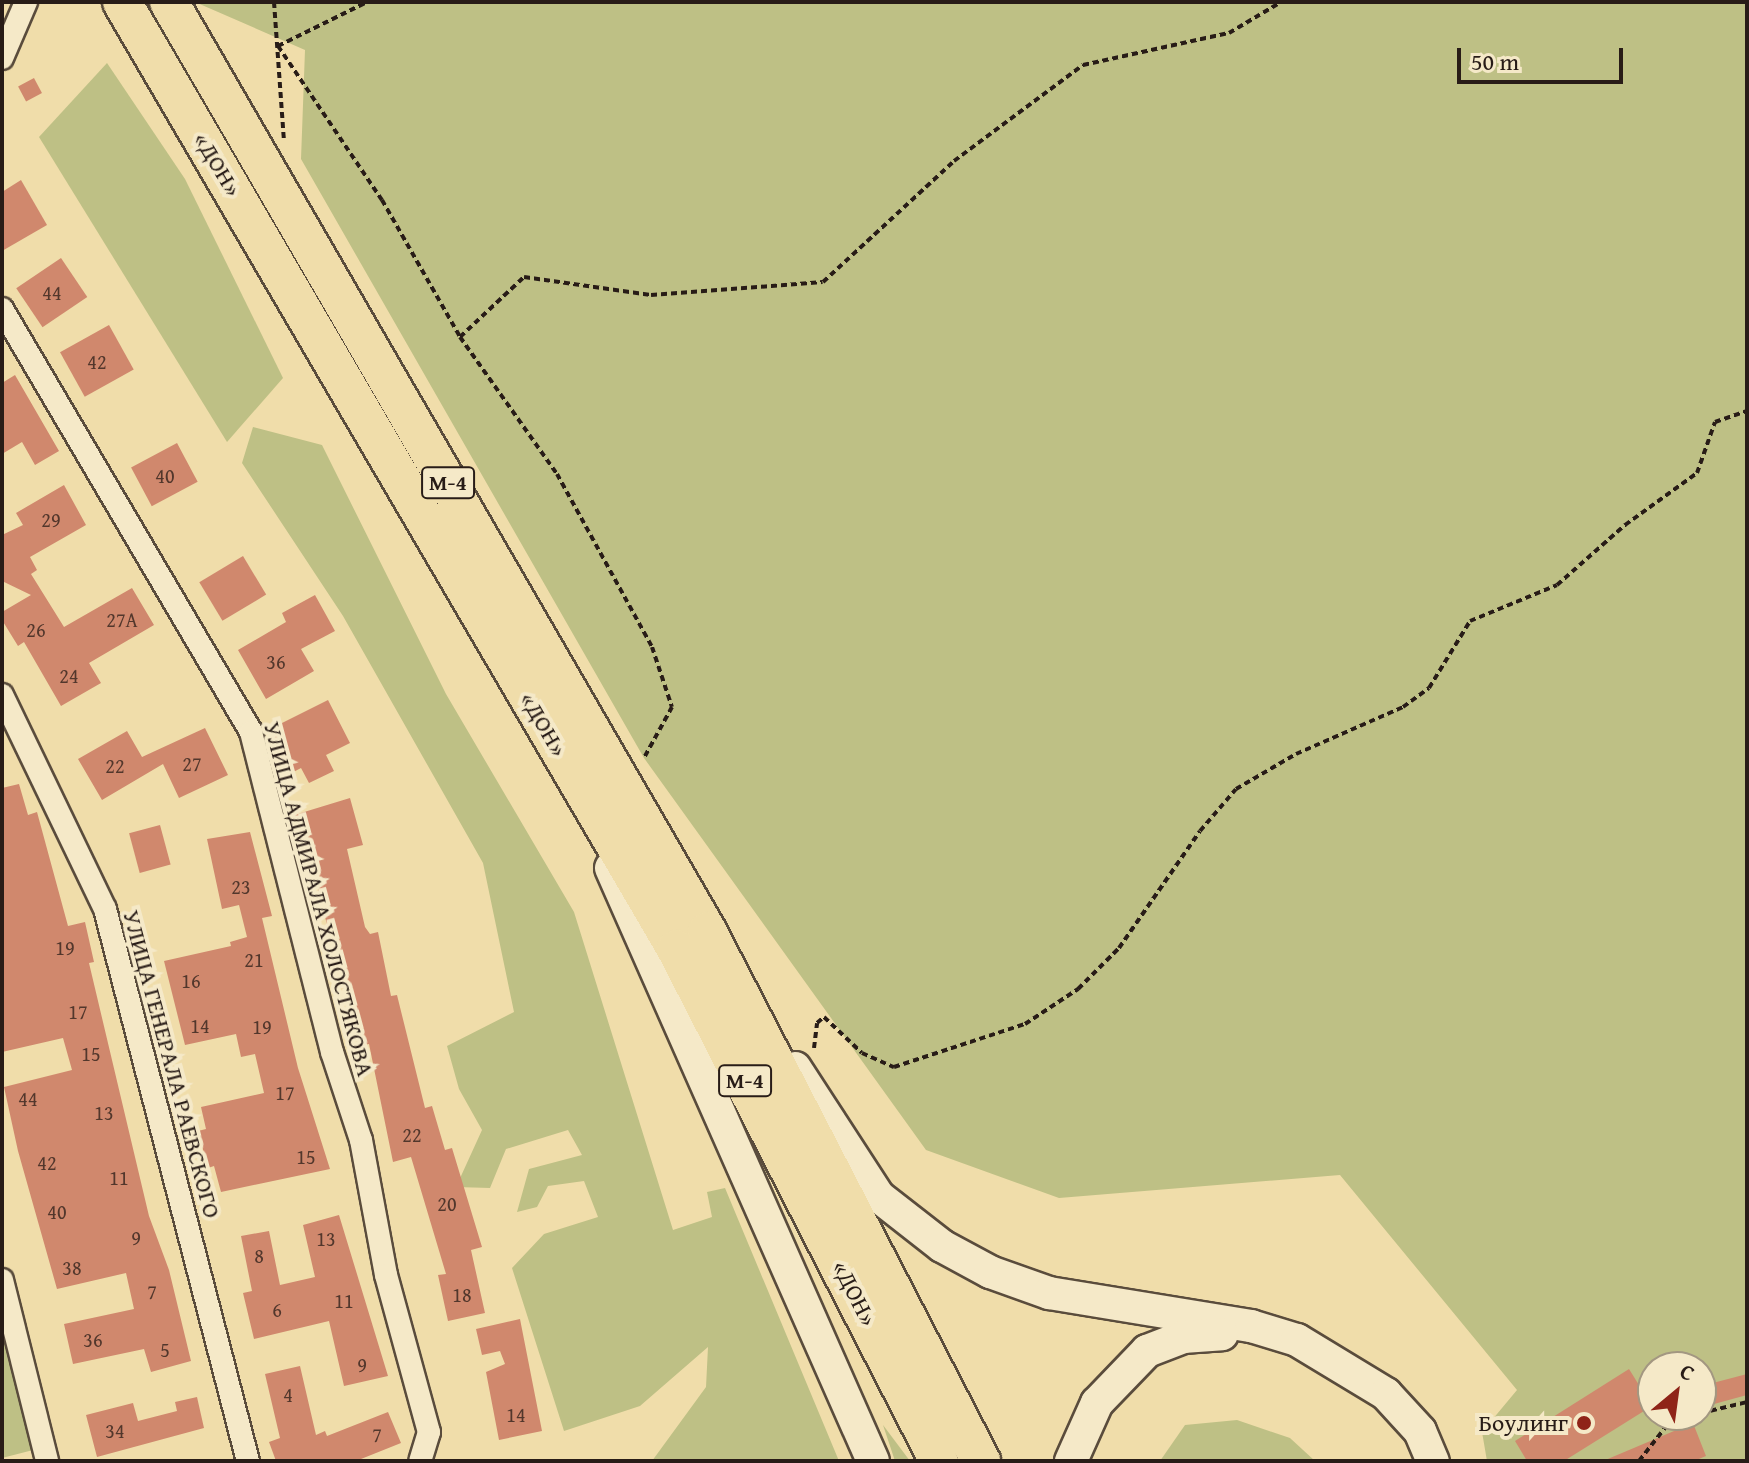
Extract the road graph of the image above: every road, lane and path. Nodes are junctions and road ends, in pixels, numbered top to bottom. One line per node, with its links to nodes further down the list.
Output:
1 (26, 2): 8 (street)
2 (122, 2): 14 (highway, «ДОН» / М-4)
3 (169, 2): 16 (highway, «ДОН» / М-4)
4 (274, 2): 7 (path)
5 (367, 2): 7 (path)
6 (1281, 2): 11 (path)
7 (278, 46): 9 (path); 11 (path)
8 (2, 58)
9 (285, 155)
10 (2, 309): 25 (street, УЛИЦА АДМИРАЛА ХОЛОСТЯКОВА)
11 (460, 337): 15 (path)
12 (1747, 411): 17 (path)
13 (2, 695): 24 (street, УЛИЦА ГЕНЕРАЛА РАЕВСКОГО)
14 (536, 709): 26 (main road); 27 (highway, «ДОН» / М-4)
15 (644, 758)
16 (707, 931): 17 (main road); 28 (highway, «ДОН» / М-4)
17 (808, 1090): 19 (main road)
18 (2, 1280): 23 (street)
19 (1351, 1369): 29 (main road); 30 (main road)
20 (1747, 1402): 21 (path)
21 (1717, 1409)
22 (1663, 1431): 31 (path)
23 (47, 1461)
24 (248, 1461)
25 (420, 1461)
26 (873, 1461)
27 (939, 1461)
28 (981, 1461)
29 (1071, 1461)
30 (1433, 1461)
31 (1639, 1461)

